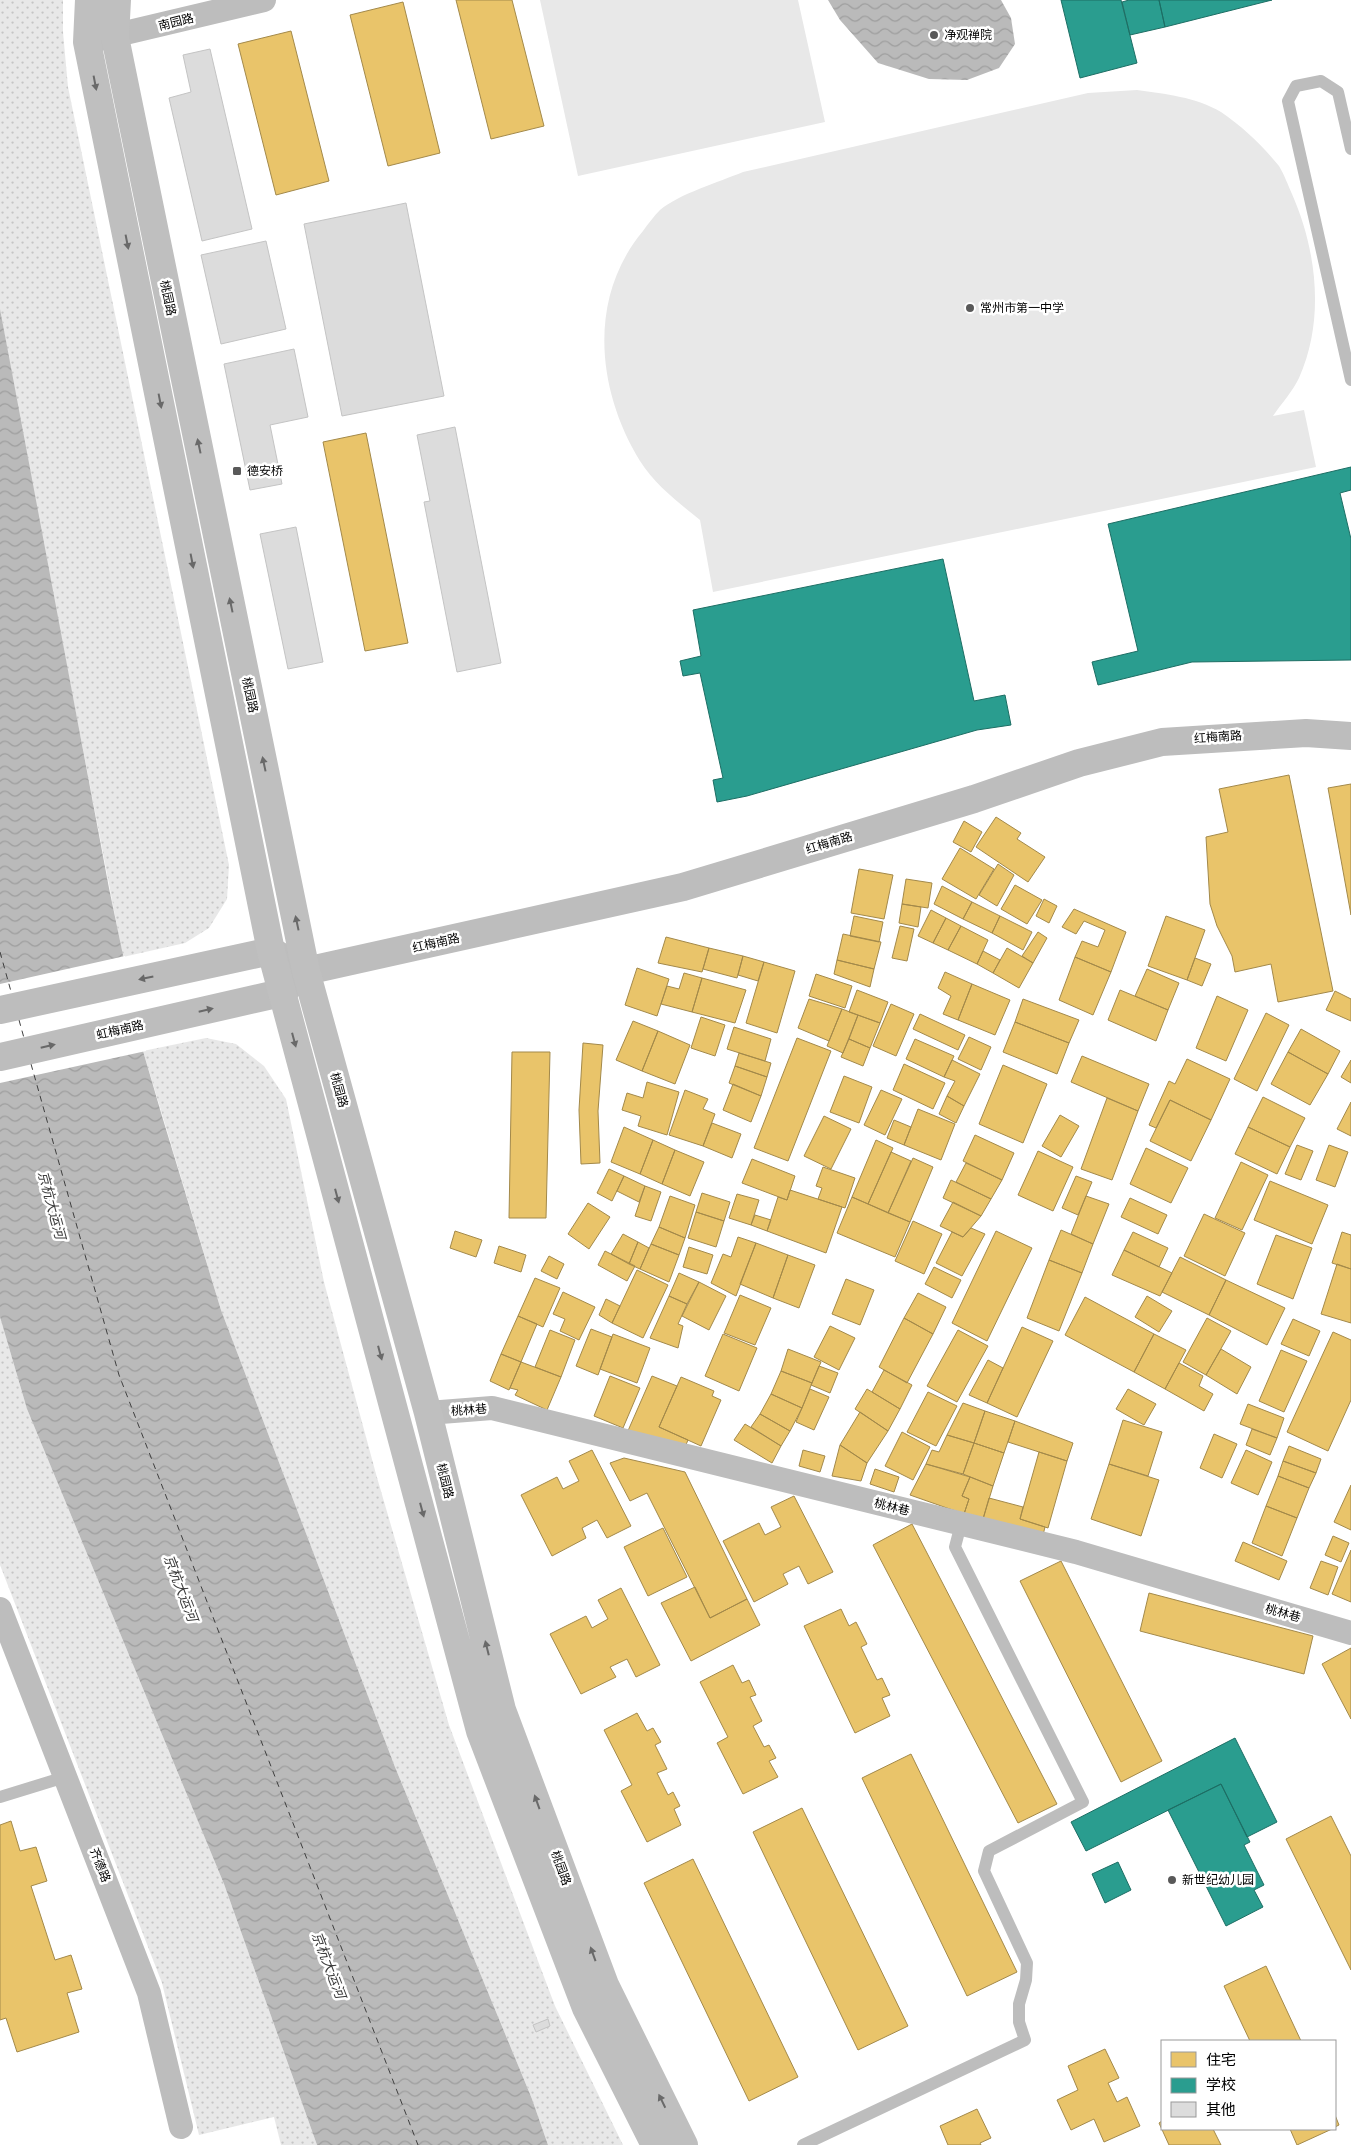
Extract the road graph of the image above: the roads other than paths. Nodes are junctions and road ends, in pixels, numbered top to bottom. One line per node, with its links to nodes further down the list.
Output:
1 (89, 0): 5 (main road)
2 (117, 0): 4 (main road, 桃园路)
3 (264, 0): 4 (street, 南园路)
4 (115, 37): 5 (street, 南园路); 12 (main road, 桃园路, one-way to 4)
5 (86, 42): 11 (main road, one-way to 11)
6 (1351, 88): 7 (lane)
7 (1338, 92): 8 (lane); 9 (lane)
8 (1351, 149)
9 (1351, 380)
10 (1351, 736): 12 (street, 红梅南路)
11 (271, 951): 12 (street); 13 (main road); 15 (street, one-way to 15)
12 (306, 971): 13 (street, 红梅南路); 17 (main road, 桃园路)
13 (281, 992): 14 (street, 红梅南路); 24 (main road, one-way to 24)
14 (239, 1002): 16 (street, 虹梅南路, one-way to 14)
15 (0, 1010)
16 (0, 1057)
17 (428, 1413): 18 (street, 桃林巷); 25 (main road, 桃园路, one-way to 17)
18 (961, 1524): 20 (street, 桃林巷); 26 (lane)
19 (0, 1609): 21 (street, 齐德路)
20 (1351, 1632)
21 (66, 1777): 22 (lane); 23 (street, 齐德路)
22 (0, 1797)
23 (181, 2128)
24 (655, 2145)
25 (684, 2145)
26 (803, 2145)

